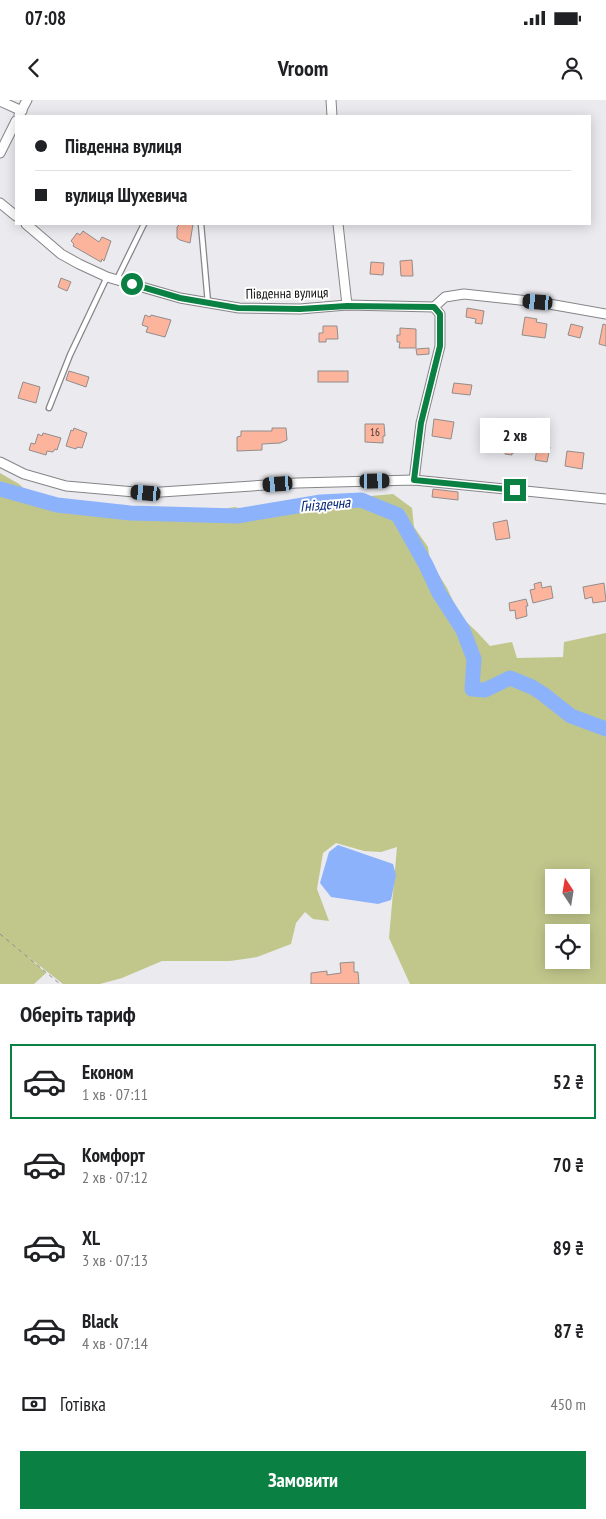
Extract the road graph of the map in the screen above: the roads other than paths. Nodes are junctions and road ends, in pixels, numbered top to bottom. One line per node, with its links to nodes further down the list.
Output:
1 (27, 100): 4 (street)
2 (331, 100): 5 (street)
3 (0, 101): 4 (street)
4 (20, 114)
5 (332, 115)
6 (15, 123): 7 (street)
7 (0, 153)
8 (0, 203): 9 (street)
9 (15, 215)
10 (27, 225): 14 (street, Південна вулиця)
11 (144, 225): 15 (lane)
12 (201, 225): 16 (lane)
13 (338, 225): 17 (street)
14 (107, 277): 15 (street, Південна вулиця); 20 (lane)
15 (117, 279): 16 (street, Південна вулиця)
16 (208, 303): 17 (street, Південна вулиця)
17 (347, 306): 18 (street, Південна вулиця)
18 (434, 307): 19 (street); 22 (street)
19 (606, 314)
20 (49, 408)
21 (0, 462): 22 (street)
22 (414, 480): 23 (street)
23 (606, 499)

